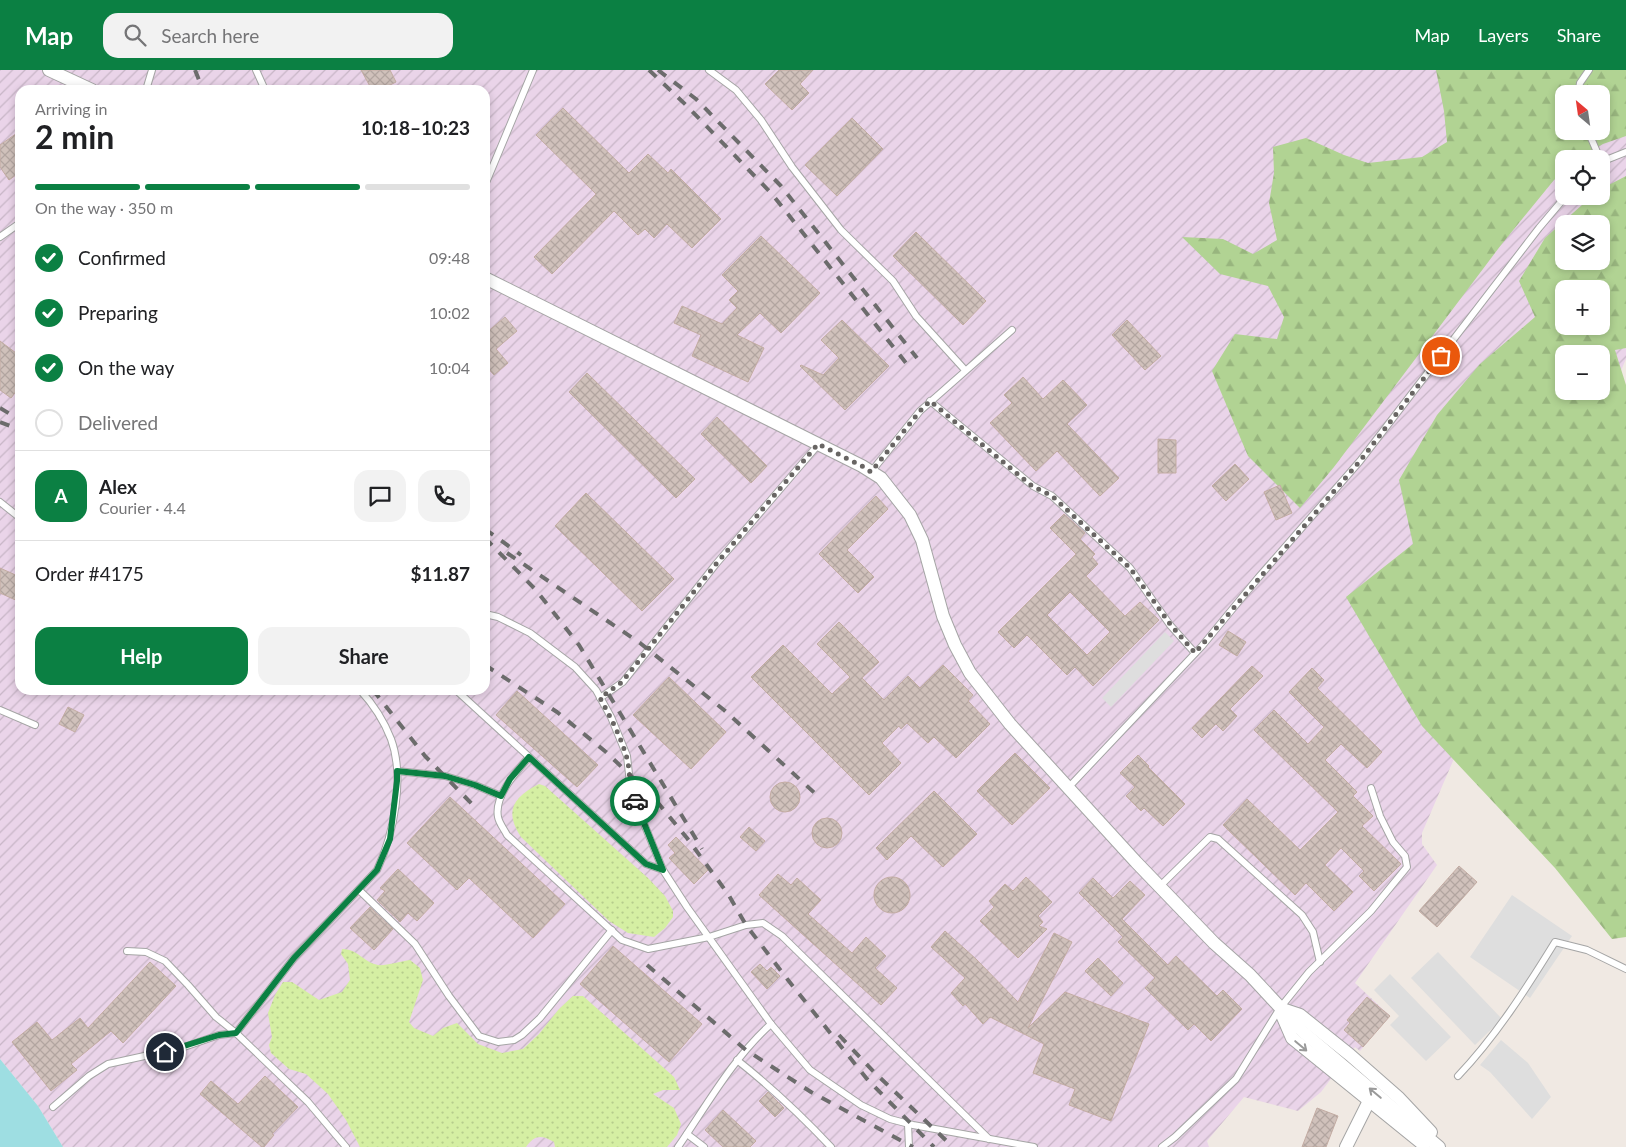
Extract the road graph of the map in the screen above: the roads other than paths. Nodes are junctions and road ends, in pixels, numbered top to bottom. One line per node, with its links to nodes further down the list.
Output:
1 (49, 70): 7 (street)
2 (152, 70): 8 (lane)
3 (256, 70): 9 (lane)
4 (533, 70): 13 (lane)
5 (709, 70): 19 (lane)
6 (1589, 70): 10 (lane)
7 (81, 85)
8 (148, 85)
9 (263, 85)
10 (1580, 85)
11 (1626, 152): 12 (lane)
12 (1610, 157)
13 (490, 173)
14 (1558, 205): 26 (lane)
15 (15, 226): 16 (lane)
16 (0, 237)
17 (490, 280): 21 (street)
18 (1012, 330): 19 (lane)
19 (965, 370): 20 (lane)
20 (930, 401): 22 (lane); 26 (lane)
21 (818, 444): 22 (street); 29 (lane)
22 (871, 472): 34 (street)
23 (0, 502): 24 (lane)
24 (15, 514)
25 (490, 615): 29 (lane)
26 (1195, 653): 34 (lane)
27 (364, 695): 33 (lane)
28 (461, 695): 32 (lane)
29 (600, 698): 37 (lane)
30 (0, 710): 31 (lane)
31 (35, 725)
32 (529, 757): 36 (lane); 37 (lane)
33 (397, 771): 36 (lane); 39 (lane)
34 (1068, 788): 38 (street)
35 (1371, 788): 43 (lane)
36 (501, 796): 40 (lane)
37 (663, 870): 41 (lane)
38 (1159, 887): 43 (lane); 45 (street)
39 (359, 890): 40 (lane); 47 (lane)
40 (612, 930): 41 (lane)
41 (709, 937): 46 (lane); 55 (lane)
42 (128, 952): 47 (lane)
43 (1320, 962): 45 (lane)
44 (1626, 969): 50 (lane)
45 (1280, 1008): 49 (street); 49 (street, one-way to 49); 63 (lane)
46 (771, 1024): 48 (lane); 53 (lane)
47 (236, 1033): 52 (lane); 57 (lane)
48 (737, 1060): 54 (lane); 60 (lane)
49 (1342, 1064): 51 (street); 66 (street, one-way to 49); 67 (street)
50 (1458, 1076)
51 (1369, 1102): 64 (street); 65 (street)
52 (53, 1107)
53 (908, 1124): 55 (lane); 61 (lane)
54 (687, 1134): 58 (lane); 59 (lane)
55 (989, 1139): 56 (lane)
56 (1023, 1146): 62 (lane)
57 (346, 1147)
58 (678, 1147)
59 (704, 1147)
60 (831, 1147)
61 (909, 1147)
62 (1034, 1147)
63 (1162, 1147)
64 (1346, 1147)
65 (1427, 1147)
66 (1439, 1147)
67 (1443, 1147)

